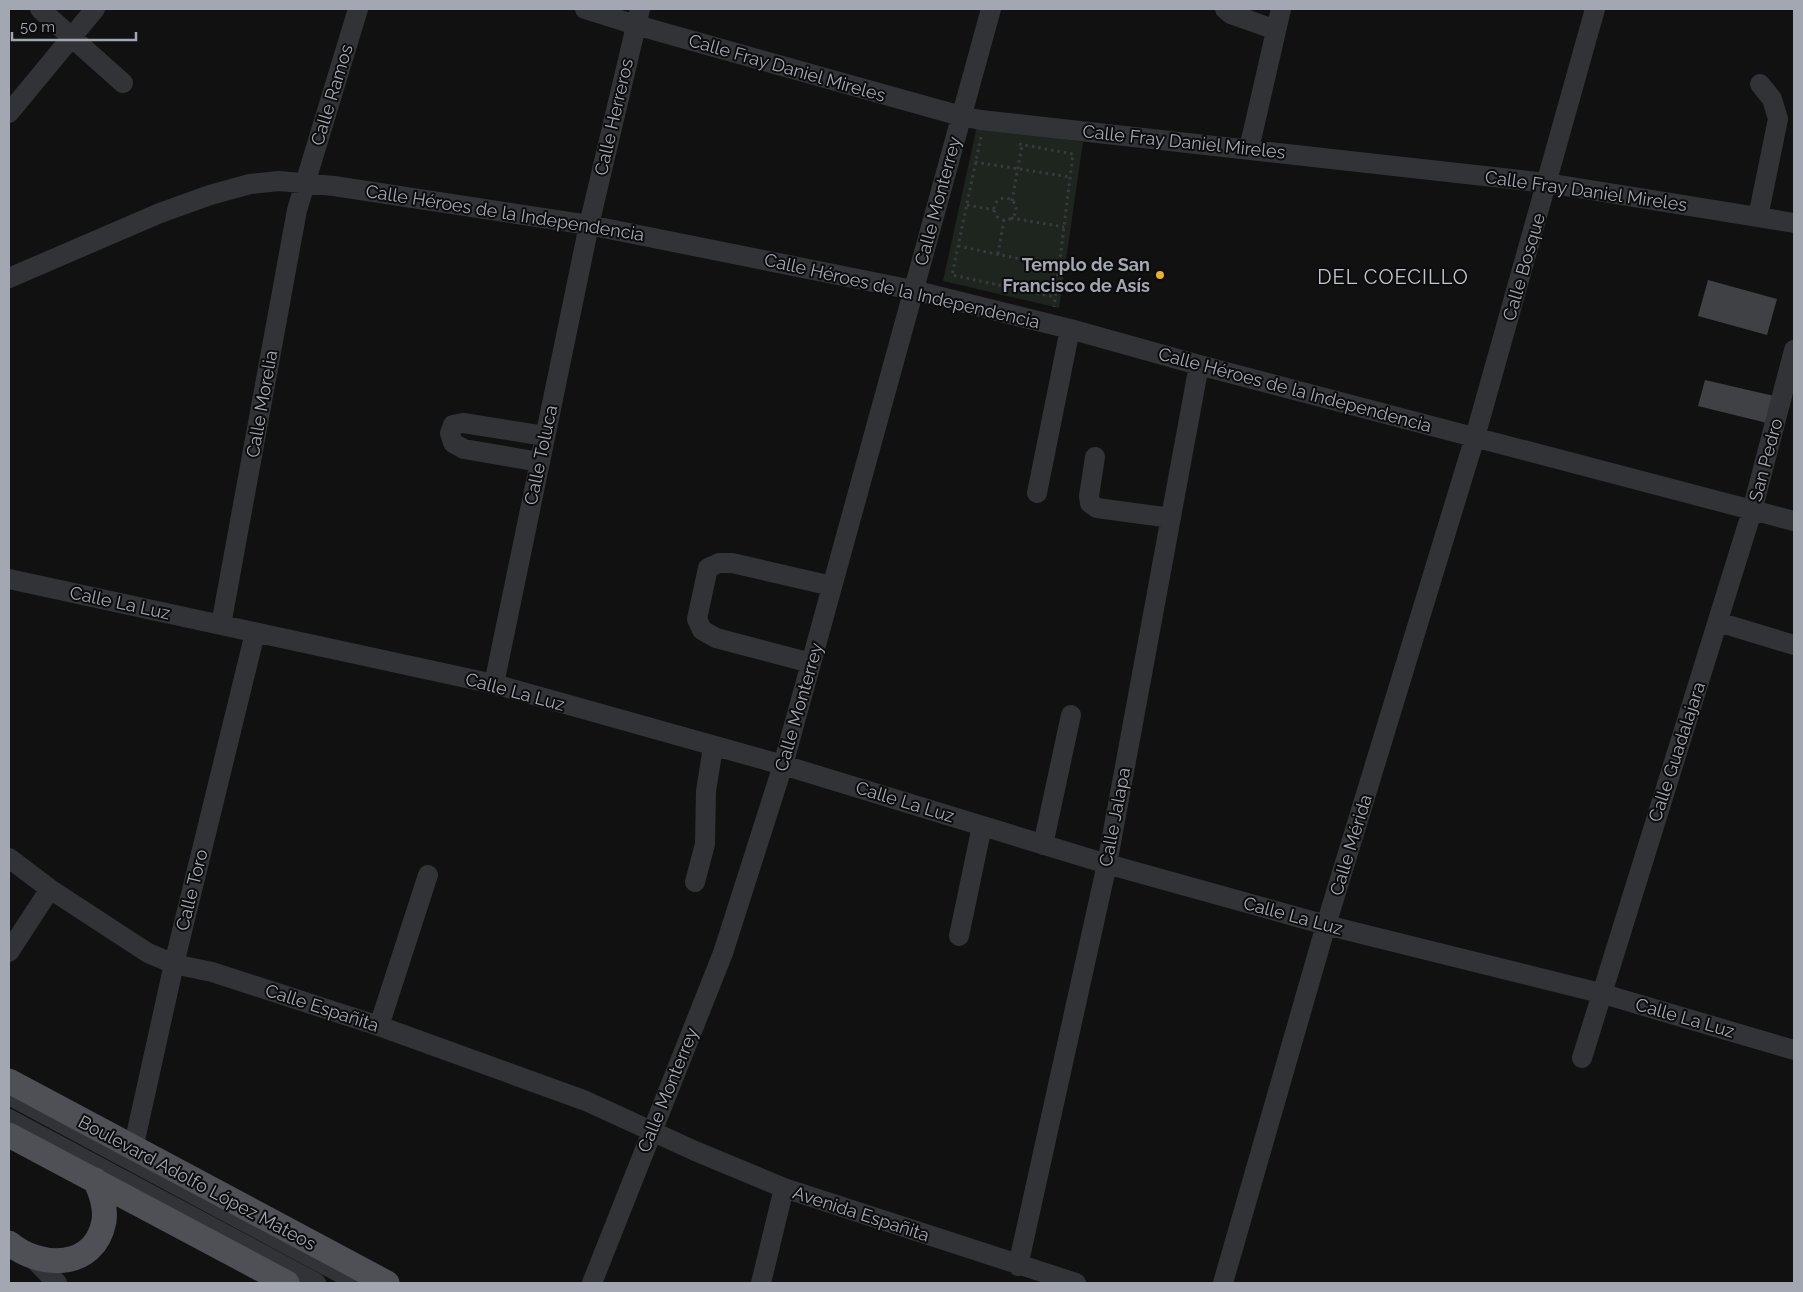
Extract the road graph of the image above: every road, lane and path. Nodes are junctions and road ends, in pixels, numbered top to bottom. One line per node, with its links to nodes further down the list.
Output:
1 (40, 9): 11 (street)
2 (95, 9): 11 (street)
3 (358, 9): 23 (street, Calle Ramos)
4 (585, 9): 9 (street, Calle Fray Daniel Mireles)
5 (992, 9): 15 (street, Calle Monterrey)
6 (1225, 9): 10 (street)
7 (1281, 9): 10 (street)
8 (1596, 9): 24 (street, Calle Bosque)
9 (638, 17): 15 (street, Calle Fray Daniel Mireles); 32 (street, Calle Herreros)
10 (1276, 30): 19 (street)
11 (71, 37): 12 (street); 14 (street)
12 (124, 83)
13 (1760, 84): 28 (street)
14 (9, 113)
15 (961, 116): 19 (street, Calle Fray Daniel Mireles); 38 (street, Calle Monterrey)
16 (989, 138): 20 (path)
17 (1013, 143): 18 (path)
18 (1022, 144): 21 (path); 22 (path)
19 (1249, 149): 24 (street, Calle Fray Daniel Mireles)
20 (975, 162): 21 (path); 26 (path)
21 (1017, 169): 22 (path); 25 (path)
22 (1070, 177): 33 (path)
23 (306, 182): 32 (street, Calle Héroes de la Independencia); 37 (street, Calle Héroes de la Independencia); 53 (street, Calle Morelia)
24 (1547, 183): 28 (street, Calle Fray Daniel Mireles); 43 (street, Calle Bosque)
25 (1012, 201): 27 (path); 29 (path)
26 (966, 205): 27 (path); 34 (path)
27 (994, 210): 30 (path)
28 (1758, 217): 31 (street, Calle Fray Daniel Mireles)
29 (1011, 218): 30 (path); 33 (path)
30 (1004, 220): 35 (path)
31 (1794, 222)
32 (589, 225): 38 (street, Calle Héroes de la Independencia); 42 (street, Calle Toluca)
33 (1064, 227): 36 (path)
34 (958, 246): 35 (path); 36 (path)
35 (998, 254): 36 (path)
36 (1059, 267)
37 (9, 278)
38 (913, 290): 39 (street, Calle Héroes de la Independencia); 51 (street, Calle Monterrey)
39 (1070, 329): 41 (street, Calle Héroes de la Independencia); 46 (street)
40 (1794, 350): 47 (street, San Pedro)
41 (1199, 365): 43 (street, Calle Héroes de la Independencia); 48 (street, Calle Jalapa)
42 (545, 436): 45 (street, Calle Toluca); 45 (street)
43 (1475, 438): 47 (street, Calle Héroes de la Independencia); 68 (street, Calle Mérida)
44 (1094, 457): 48 (street)
45 (540, 462): 57 (street, Calle Toluca)
46 (1036, 493)
47 (1752, 511): 49 (street, Calle Héroes de la Independencia); 52 (street, Calle Guadalajara)
48 (1171, 518): 64 (street, Calle Jalapa)
49 (1794, 521)
50 (9, 579): 53 (street, Calle La Luz)
51 (832, 586): 56 (street, Calle Monterrey); 56 (street)
52 (1718, 622): 55 (street); 72 (street, Calle Guadalajara)
53 (221, 626): 54 (street, Calle La Luz)
54 (255, 633): 57 (street, Calle La Luz); 71 (street, Calle Toro)
55 (1794, 645)
56 (811, 663): 60 (street, Calle Monterrey)
57 (494, 684): 59 (street, Calle La Luz)
58 (1070, 715): 62 (street)
59 (713, 747): 60 (street, Calle La Luz); 66 (street)
60 (783, 765): 61 (street, Calle La Luz); 79 (street, Calle Monterrey)
61 (982, 826): 62 (street, Calle La Luz); 69 (street)
62 (1043, 845): 64 (street, Calle La Luz)
63 (9, 858): 67 (street, Calle Españita)
64 (1107, 864): 68 (street, Calle La Luz); 87 (street, Calle Jalapa)
65 (428, 875): 73 (street)
66 (694, 882)
67 (50, 889): 70 (street); 71 (street, Calle Españita)
68 (1326, 925): 72 (street, Calle La Luz); 96 (street, Calle Mérida)
69 (959, 936)
70 (9, 952)
71 (174, 964): 73 (street, Calle Españita); 81 (street, Calle Toro)
72 (1600, 993): 74 (street, Calle La Luz); 75 (street, Calle Guadalajara)
73 (379, 1026): 79 (street, Calle Españita)
74 (1794, 1050)
75 (1582, 1058)
76 (9, 1081): 81 (main road, Boulevard Adolfo López Mateos)
77 (9, 1095): 91 (street)
78 (9, 1119): 90 (street)
79 (652, 1130): 83 (street, Avenida Españita); 93 (street, Calle Monterrey)
80 (13, 1139): 82 (main road)
81 (133, 1149): 92 (main road, Boulevard Adolfo López Mateos)
82 (96, 1180): 86 (main road); 89 (main road)
83 (784, 1188): 87 (street, Avenida Españita); 94 (street)
84 (9, 1232): 86 (street)
85 (9, 1243): 86 (main road)
86 (32, 1258): 88 (street)
87 (1018, 1266): 95 (street, Avenida Españita)
88 (57, 1283)
89 (287, 1283)
90 (316, 1283)
91 (359, 1283)
92 (387, 1283)
93 (592, 1283)
94 (761, 1283)
95 (1076, 1283)
96 (1223, 1283)

